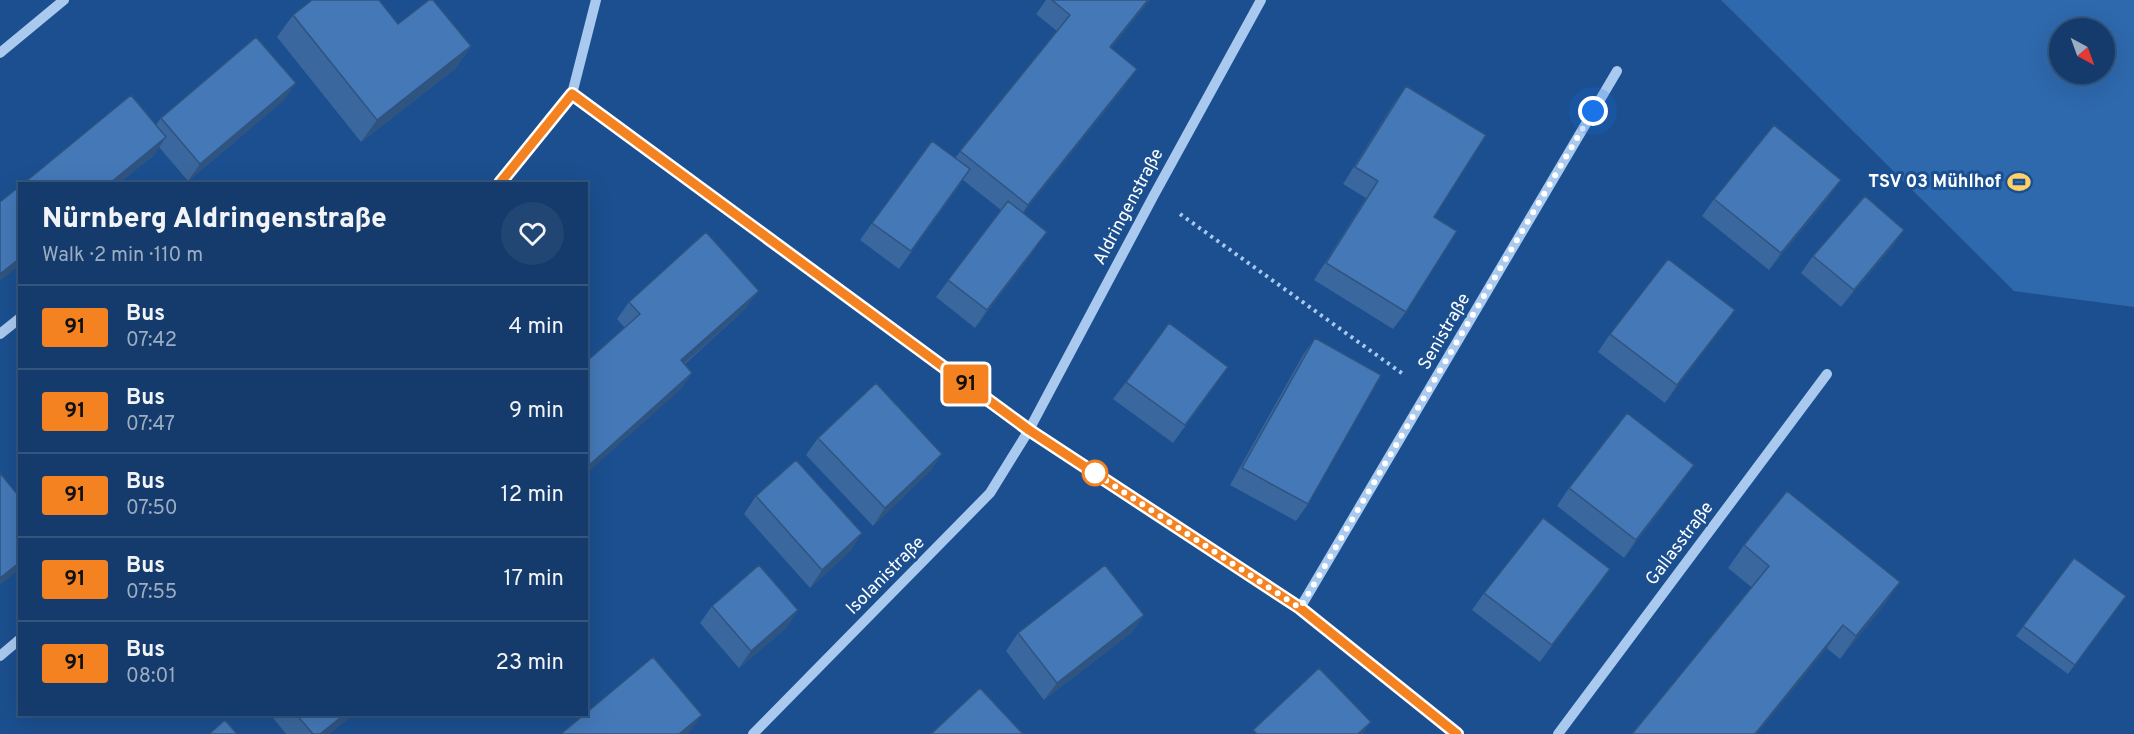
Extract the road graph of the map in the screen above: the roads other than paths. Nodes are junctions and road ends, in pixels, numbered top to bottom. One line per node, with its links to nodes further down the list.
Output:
1 (64, 0): 4 (street)
2 (596, 0): 6 (street)
3 (1261, 0): 11 (street, Aldringenstraße)
4 (0, 53)
5 (1617, 71): 12 (street, Senistraße)
6 (572, 94): 7 (street); 11 (street)
7 (501, 182)
8 (18, 320): 9 (street)
9 (0, 334)
10 (1827, 374): 17 (street, Gallasstraße)
11 (1029, 430): 12 (street); 16 (street, Isolanistraße)
12 (1300, 608): 15 (street)
13 (18, 641): 14 (street)
14 (0, 656)
15 (1450, 732)
16 (753, 734)
17 (1558, 734)

